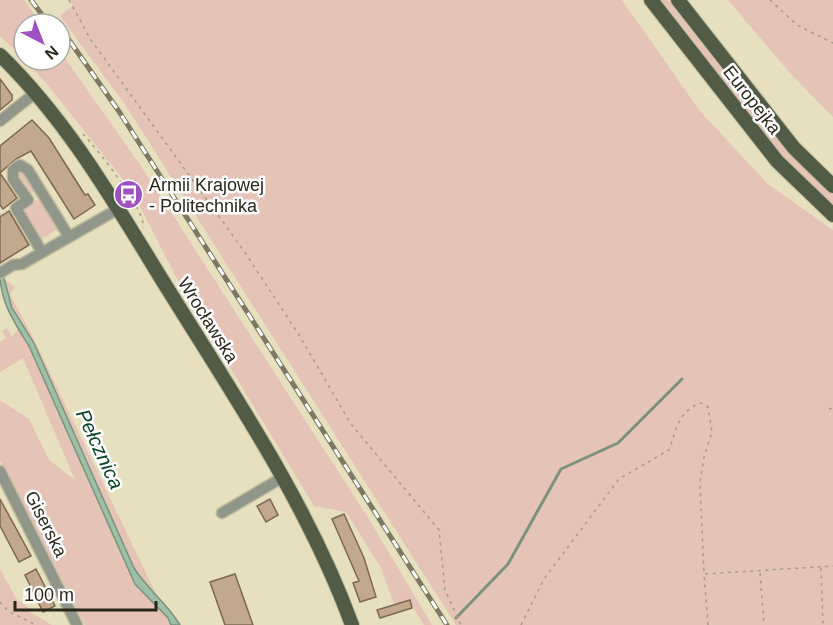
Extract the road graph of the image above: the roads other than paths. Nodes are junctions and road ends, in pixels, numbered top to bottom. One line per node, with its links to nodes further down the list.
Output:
1 (651, 0): 10 (main road, Europejka)
2 (678, 0): 6 (main road, Europejka)
3 (0, 55): 4 (main road, Wrocławska)
4 (35, 93): 5 (street); 9 (main road, Wrocławska)
5 (0, 121)
6 (833, 186)
7 (42, 192): 8 (street); 8 (street); 11 (street)
8 (27, 200): 12 (street)
9 (118, 209): 11 (street); 15 (main road, Wrocławska)
10 (833, 215)
11 (69, 237): 12 (street)
12 (42, 252): 13 (street)
13 (0, 273)
14 (0, 471): 17 (street, Giserska)
15 (283, 477): 16 (street); 18 (main road, Wrocławska)
16 (222, 513)
17 (77, 625)
18 (352, 625)

